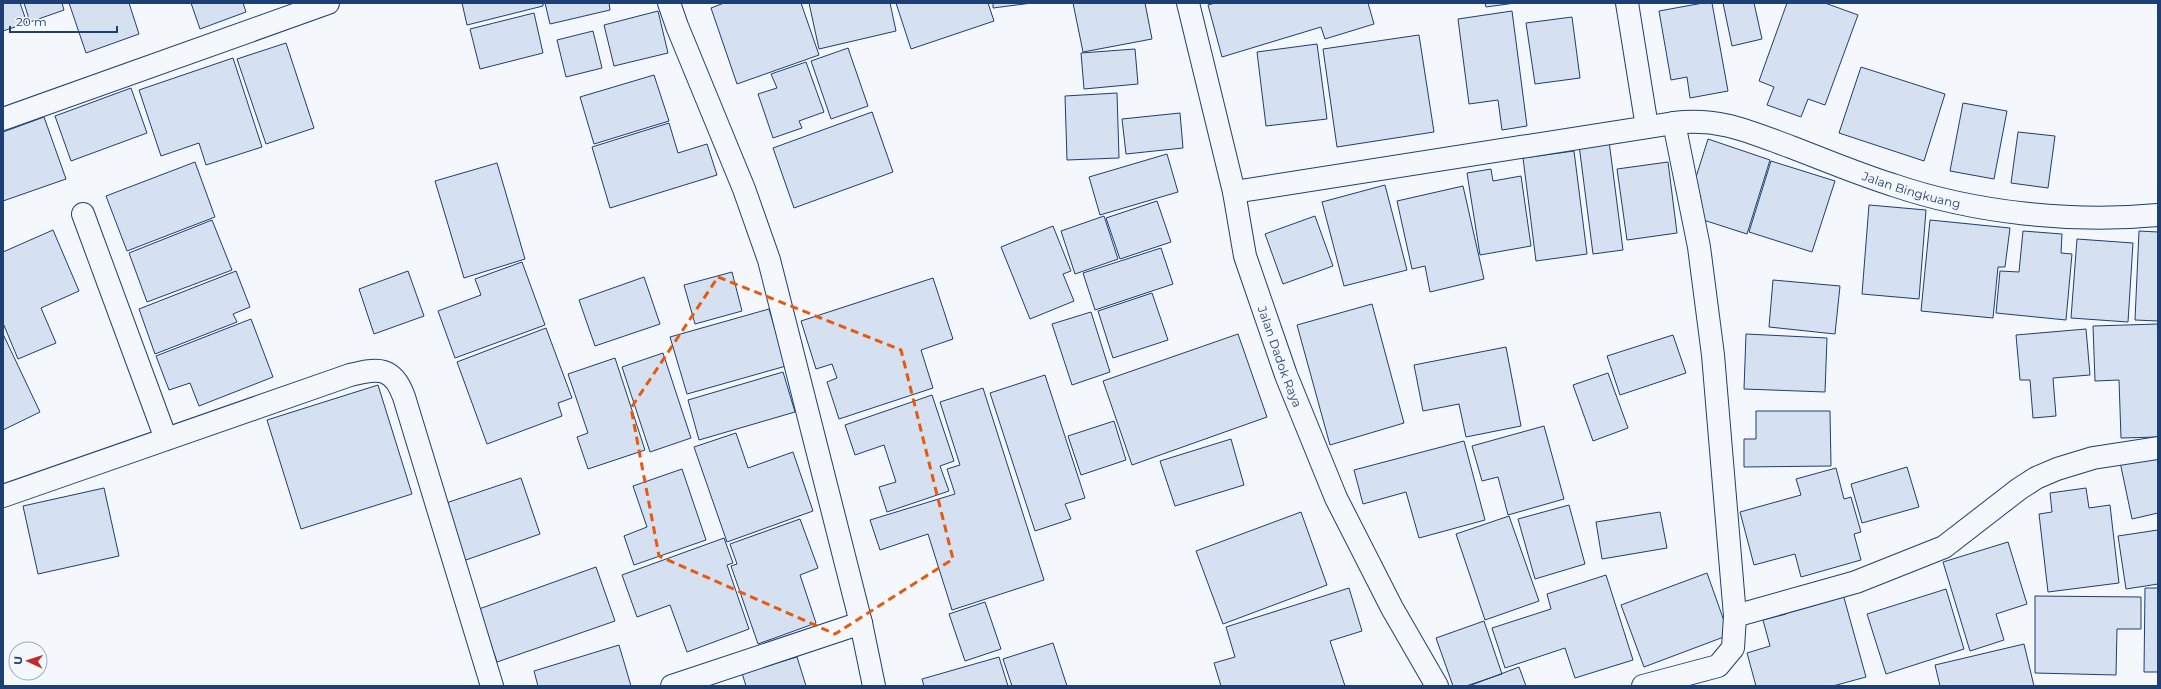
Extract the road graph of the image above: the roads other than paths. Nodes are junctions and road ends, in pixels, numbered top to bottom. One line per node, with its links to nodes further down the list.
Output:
1 (328, 3): 5 (street)
2 (670, 3): 15 (street)
3 (1188, 3): 8 (street, Jalan Dadok Raya)
4 (1627, 3): 7 (street)
5 (3, 119)
6 (1674, 123): 7 (street, Jalan Bingkuang); 10 (street, Jalan Bingkuang); 14 (street)
7 (1647, 127): 8 (street, Jalan Bingkuang)
8 (1234, 192): 19 (street, Jalan Dadok Raya)
9 (83, 214): 11 (street)
10 (2158, 215)
11 (166, 439): 13 (street); 16 (street)
12 (2158, 448): 14 (street)
13 (3, 496)
14 (1734, 616): 20 (street)
15 (862, 623): 17 (street); 18 (street)
16 (492, 686)
17 (672, 686)
18 (874, 686)
19 (1437, 686)
20 (1643, 686)

